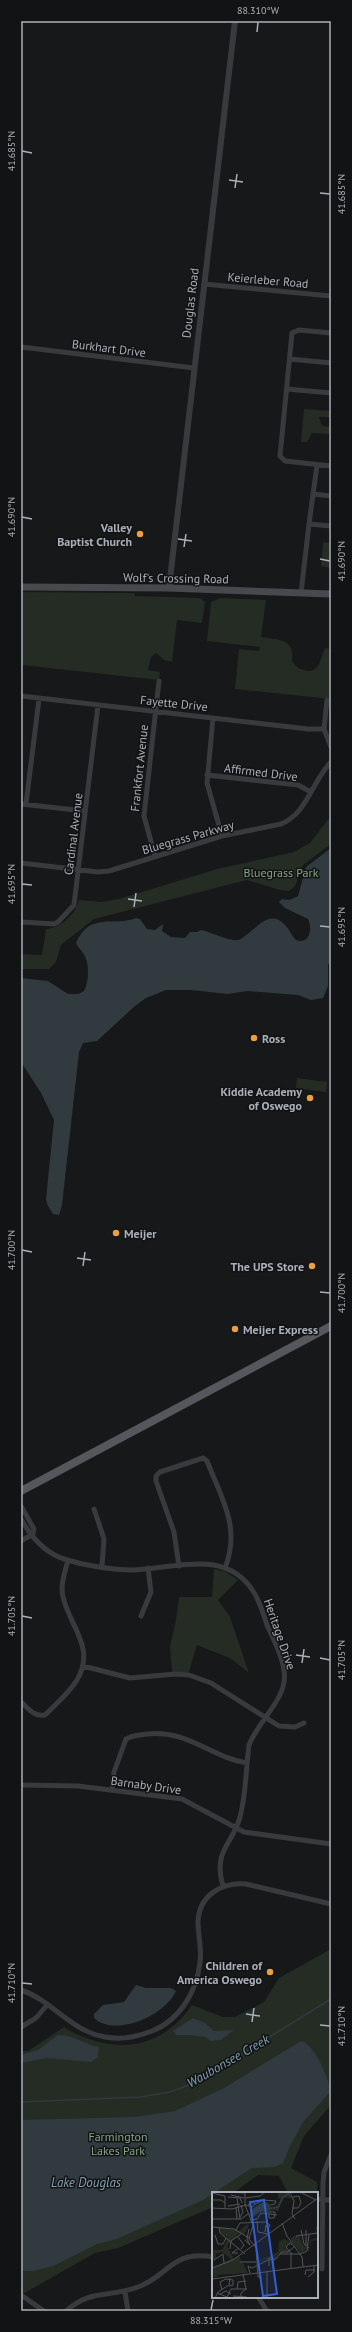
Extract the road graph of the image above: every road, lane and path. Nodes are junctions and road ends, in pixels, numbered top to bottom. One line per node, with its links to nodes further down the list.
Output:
1 (235, 21): 2 (street, Douglas Road)
2 (204, 284): 3 (street, Keierleber Road); 8 (street, Douglas Road)
3 (331, 296)
4 (331, 333): 6 (street)
5 (21, 347): 8 (street, Burkhart Drive)
6 (290, 359): 7 (street); 9 (street)
7 (331, 363)
8 (194, 368): 18 (street, Douglas Road)
9 (287, 389): 10 (street); 11 (street)
10 (331, 393)
11 (316, 465): 12 (street); 13 (street)
12 (331, 466)
13 (313, 494): 14 (street); 15 (street)
14 (331, 496)
15 (309, 524): 16 (street); 19 (street)
16 (331, 526)
17 (21, 587): 18 (main road, Wolf's Crossing Road)
18 (169, 588): 19 (main road, Wolf's Crossing Road)
19 (301, 593): 20 (main road, Wolf's Crossing Road)
20 (331, 594)
21 (159, 681): 26 (street, Frankfort Avenue)
22 (21, 696): 23 (street, Fayette Drive)
23 (38, 699): 25 (street, Fayette Drive); 33 (street)
24 (328, 700): 28 (street)
25 (98, 705): 26 (street, Fayette Drive); 34 (street, Cardinal Avenue)
26 (156, 711): 27 (street, Fayette Drive); 36 (street, Frankfort Avenue)
27 (213, 718): 28 (street, Fayette Drive); 31 (street)
28 (324, 728): 29 (street)
29 (331, 747)
30 (331, 762): 32 (street, Bluegrass Parkway)
31 (207, 775): 32 (street, Affirmed Drive); 35 (street)
32 (311, 792): 35 (street, Bluegrass Parkway)
33 (23, 804): 34 (street)
34 (85, 812): 38 (street, Cardinal Avenue)
35 (222, 836): 36 (street, Bluegrass Parkway)
36 (155, 856): 38 (street, Bluegrass Parkway)
37 (21, 863): 38 (street, Bluegrass Parkway)
38 (79, 870): 39 (street, Cardinal Avenue)
39 (21, 922)
40 (331, 1326): 41 (main road)
41 (21, 1491)
42 (21, 1506): 45 (street, Heritage Drive)
43 (94, 1509): 48 (street)
44 (21, 1519): 45 (street, Heritage Drive)
45 (33, 1534): 46 (street); 47 (street, Heritage Drive)
46 (21, 1541)
47 (68, 1560): 48 (street, Heritage Drive); 53 (street)
48 (102, 1566): 50 (street, Heritage Drive)
49 (179, 1566): 50 (street, Heritage Drive); 51 (street, Heritage Drive); 51 (street)
50 (148, 1568): 52 (street)
51 (225, 1568): 55 (street, Heritage Drive)
52 (141, 1616)
53 (83, 1666): 54 (street); 55 (street)
54 (21, 1702)
55 (265, 1718): 56 (street); 57 (street, Heritage Drive)
56 (304, 1723)
57 (247, 1763): 59 (street); 60 (street, Heritage Drive)
58 (21, 1785): 59 (street, Barnaby Drive)
59 (112, 1790): 60 (street, Barnaby Drive)
60 (235, 1828): 61 (street, Barnaby Drive); 62 (street, Heritage Drive)
61 (331, 1844)
62 (223, 1886): 63 (street); 65 (street)
63 (331, 1904)
64 (21, 1990): 65 (street)
65 (47, 2005): 66 (street)
66 (21, 2028)
67 (331, 2155): 68 (street)
68 (320, 2199): 69 (street); 71 (street)
69 (331, 2200)
70 (212, 2257): 72 (street)
71 (322, 2269)
72 (125, 2292): 76 (street); 77 (street)
73 (21, 2295): 75 (street)
74 (259, 2298): 78 (street)
75 (44, 2311)
76 (66, 2311)
77 (128, 2311)
78 (267, 2311)

